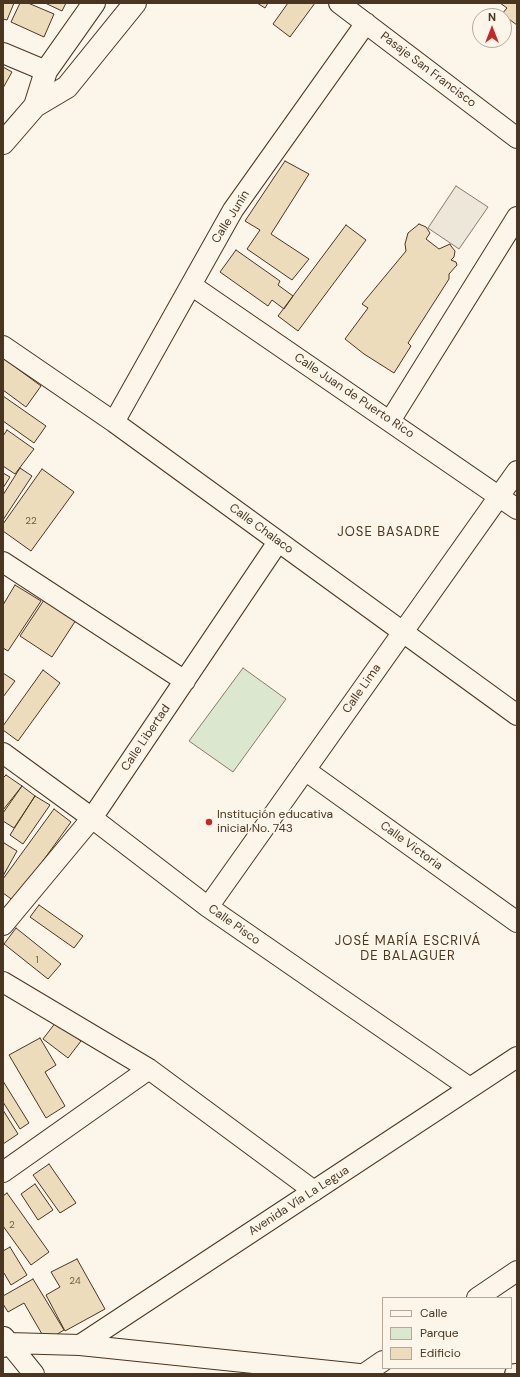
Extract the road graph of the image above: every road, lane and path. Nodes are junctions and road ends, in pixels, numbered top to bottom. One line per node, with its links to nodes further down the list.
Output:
1 (94, 3): 6 (main road)
2 (135, 3): 7 (main road)
3 (339, 3): 4 (street, Pasaje San Francisco)
4 (366, 23): 8 (street, Pasaje San Francisco); 11 (street, Calle Junín)
5 (3, 53): 6 (street)
6 (46, 71): 7 (main road)
7 (35, 106): 9 (main road)
8 (517, 138)
9 (3, 143)
10 (517, 217): 13 (street)
11 (191, 285): 13 (street, Calle Juan de Puerto Rico); 14 (street, Calle Junín)
12 (3, 346): 14 (street, Calle Chalaco)
13 (390, 421): 16 (street, Calle Juan de Puerto Rico)
14 (114, 422): 18 (street, Calle Chalaco)
15 (517, 471): 16 (street, Calle Lima)
16 (500, 496): 17 (street, Calle Juan de Puerto Rico); 20 (street, Calle Lima)
17 (517, 509)
18 (278, 542): 20 (street, Calle Chalaco); 21 (street, Calle Libertad)
19 (3, 562): 21 (street)
20 (402, 632): 22 (street, Calle Chalaco); 24 (street, Calle Lima)
21 (185, 681): 25 (street, Calle Libertad)
22 (517, 715)
23 (3, 753): 25 (street, Calle Pisco)
24 (305, 770): 26 (street, Calle Lima); 27 (street, Calle Victoria)
25 (92, 818): 26 (street, Calle Pisco); 28 (street, Calle Libertad)
26 (208, 907): 32 (street, Calle Pisco)
27 (517, 922)
28 (3, 923)
29 (3, 982): 31 (street)
30 (517, 1057): 32 (street, Avenida Vía La Legua)
31 (149, 1069): 33 (street); 34 (street)
32 (470, 1088): 34 (street, Avenida Vía La Legua)
33 (3, 1172)
34 (314, 1190): 38 (street, Avenida Vía La Legua)
35 (517, 1271): 36 (street)
36 (478, 1297)
37 (5, 1342): 38 (street); 40 (street)
38 (80, 1345): 41 (street)
39 (382, 1362): 42 (street)
40 (28, 1367)
41 (359, 1374)
42 (364, 1374)

